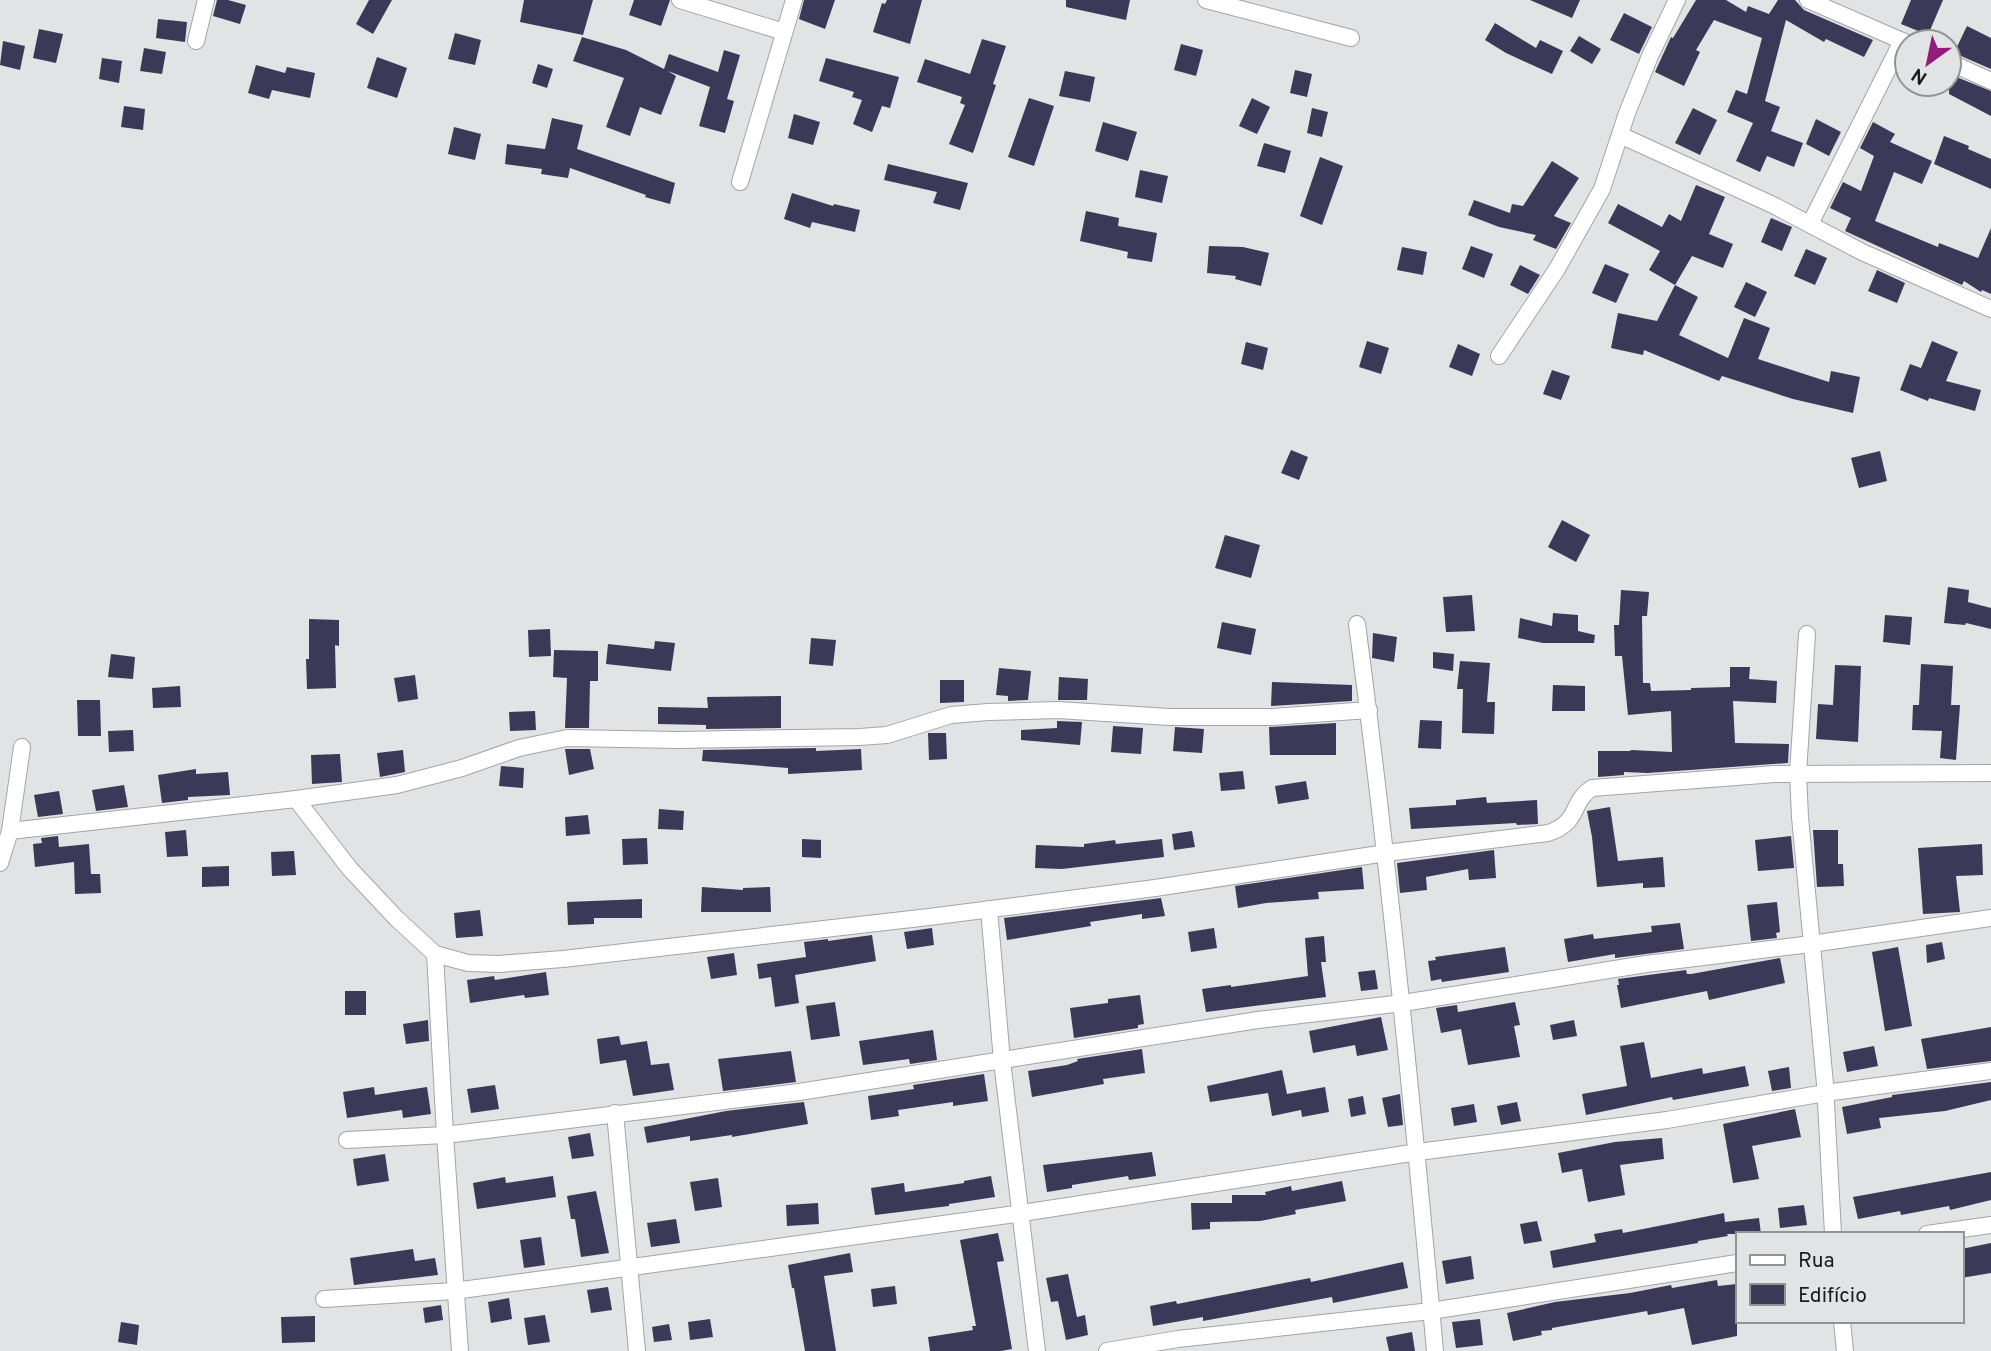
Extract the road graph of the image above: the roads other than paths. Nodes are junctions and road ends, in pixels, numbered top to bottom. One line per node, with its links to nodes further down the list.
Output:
1 (206, 0): 10 (street)
2 (680, 0): 7 (street)
3 (794, 0): 7 (street)
4 (1206, 0): 9 (street)
5 (1677, 0): 14 (street)
6 (1808, 0): 8 (street)
7 (784, 32): 15 (street)
8 (1893, 37)
9 (1351, 38)
10 (196, 41)
11 (1893, 63): 16 (street)
12 (1963, 68): 13 (street)
13 (1991, 81)
14 (1620, 135): 16 (street); 18 (street)
15 (740, 182)
16 (1810, 224): 17 (street)
17 (1991, 309)
18 (1499, 356)
19 (1357, 624): 21 (street)
20 (1807, 634): 23 (street)
21 (1369, 709): 25 (street); 27 (street)
22 (22, 747): 26 (street)
23 (1798, 773): 24 (street); 27 (street); 31 (street)
24 (1991, 774)
25 (296, 799): 26 (street); 32 (street)
26 (10, 831): 28 (street)
27 (1386, 853): 29 (street); 33 (street)
28 (0, 863)
29 (989, 909): 32 (street); 34 (street)
30 (1991, 918): 31 (street)
31 (1811, 944): 33 (street); 36 (street)
32 (435, 954): 38 (street)
33 (1403, 1003): 34 (street); 40 (street)
34 (1002, 1061): 37 (street); 41 (street)
35 (1991, 1070): 36 (street)
36 (1825, 1093): 40 (street); 43 (street)
37 (615, 1113): 38 (street); 46 (street)
38 (445, 1135): 39 (street); 47 (street)
39 (347, 1140)
40 (1418, 1152): 41 (street); 49 (street)
41 (1022, 1213): 46 (street); 53 (street)
42 (1991, 1225): 44 (street)
43 (1833, 1232)
44 (1941, 1232)
45 (1736, 1263): 49 (street)
46 (631, 1268): 47 (street); 52 (street)
47 (454, 1291): 48 (street); 51 (street)
48 (324, 1299)
49 (1431, 1311): 54 (street); 55 (street)
50 (1842, 1323): 56 (street)
51 (460, 1351)
52 (637, 1351)
53 (1037, 1351)
54 (1107, 1351)
55 (1435, 1351)
56 (1845, 1351)

